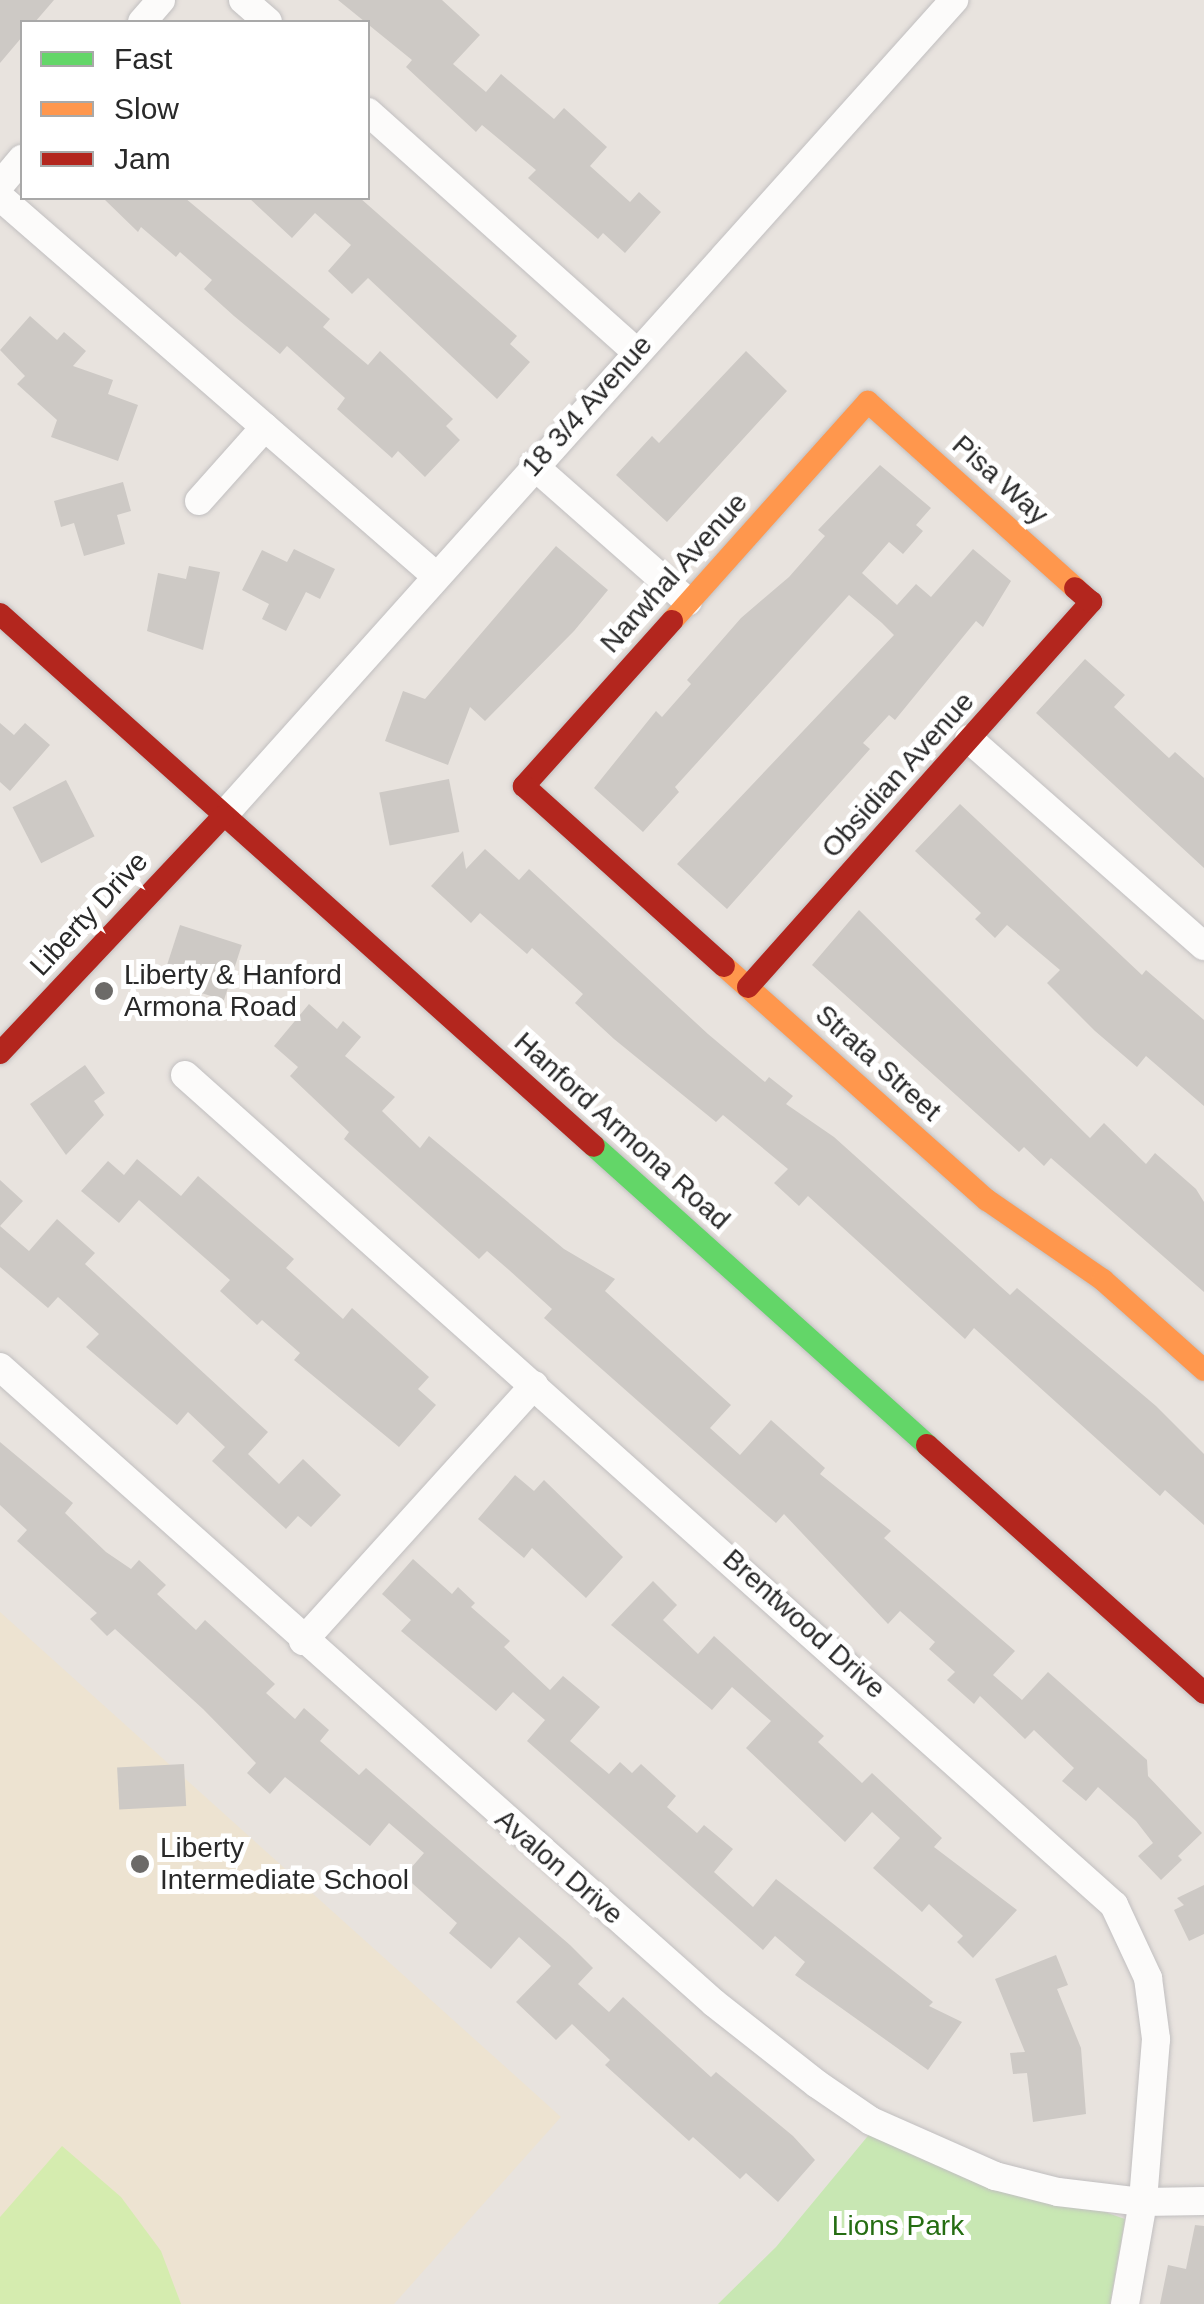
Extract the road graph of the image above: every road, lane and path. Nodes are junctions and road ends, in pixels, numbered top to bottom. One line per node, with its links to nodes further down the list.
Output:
1 (161, 0): 4 (street)
2 (243, 0): 5 (street)
3 (954, 0): 10 (street, 18 3/4 Avenue)
4 (144, 20)
5 (266, 20)
6 (370, 114): 10 (street)
7 (20, 162): 8 (street)
8 (0, 185)
9 (0, 196): 12 (street)
10 (636, 352): 13 (street, 18 3/4 Avenue)
11 (868, 402): 16 (street, Narwhal Avenue); 17 (street, Pisa Way)
12 (265, 427): 14 (street); 15 (street)
13 (534, 466): 15 (street, 18 3/4 Avenue); 16 (street)
14 (200, 501)
15 (435, 574): 21 (street, 18 3/4 Avenue)
16 (688, 602): 20 (street, Narwhal Avenue)
17 (1092, 602): 19 (street, Obsidian Avenue)
18 (0, 614): 21 (street, Hanford Armona Road)
19 (969, 739): 22 (street); 23 (street, Obsidian Avenue)
20 (524, 786): 23 (street, Strata Street)
21 (223, 816): 24 (street, Liberty Drive); 30 (street, Hanford Armona Road)
22 (1204, 946)
23 (748, 987): 27 (street, Strata Street)
24 (0, 1053)
25 (185, 1075): 28 (street, Brentwood Drive)
26 (0, 1367): 29 (street, Avalon Drive)
27 (1204, 1370)
28 (534, 1385): 29 (street); 32 (street, Brentwood Drive)
29 (303, 1641): 32 (street, Avalon Drive)
30 (1204, 1693)
31 (1204, 2201): 32 (street, Avalon Drive)
32 (1143, 2202): 33 (street, Brentwood Drive)
33 (1125, 2304)

